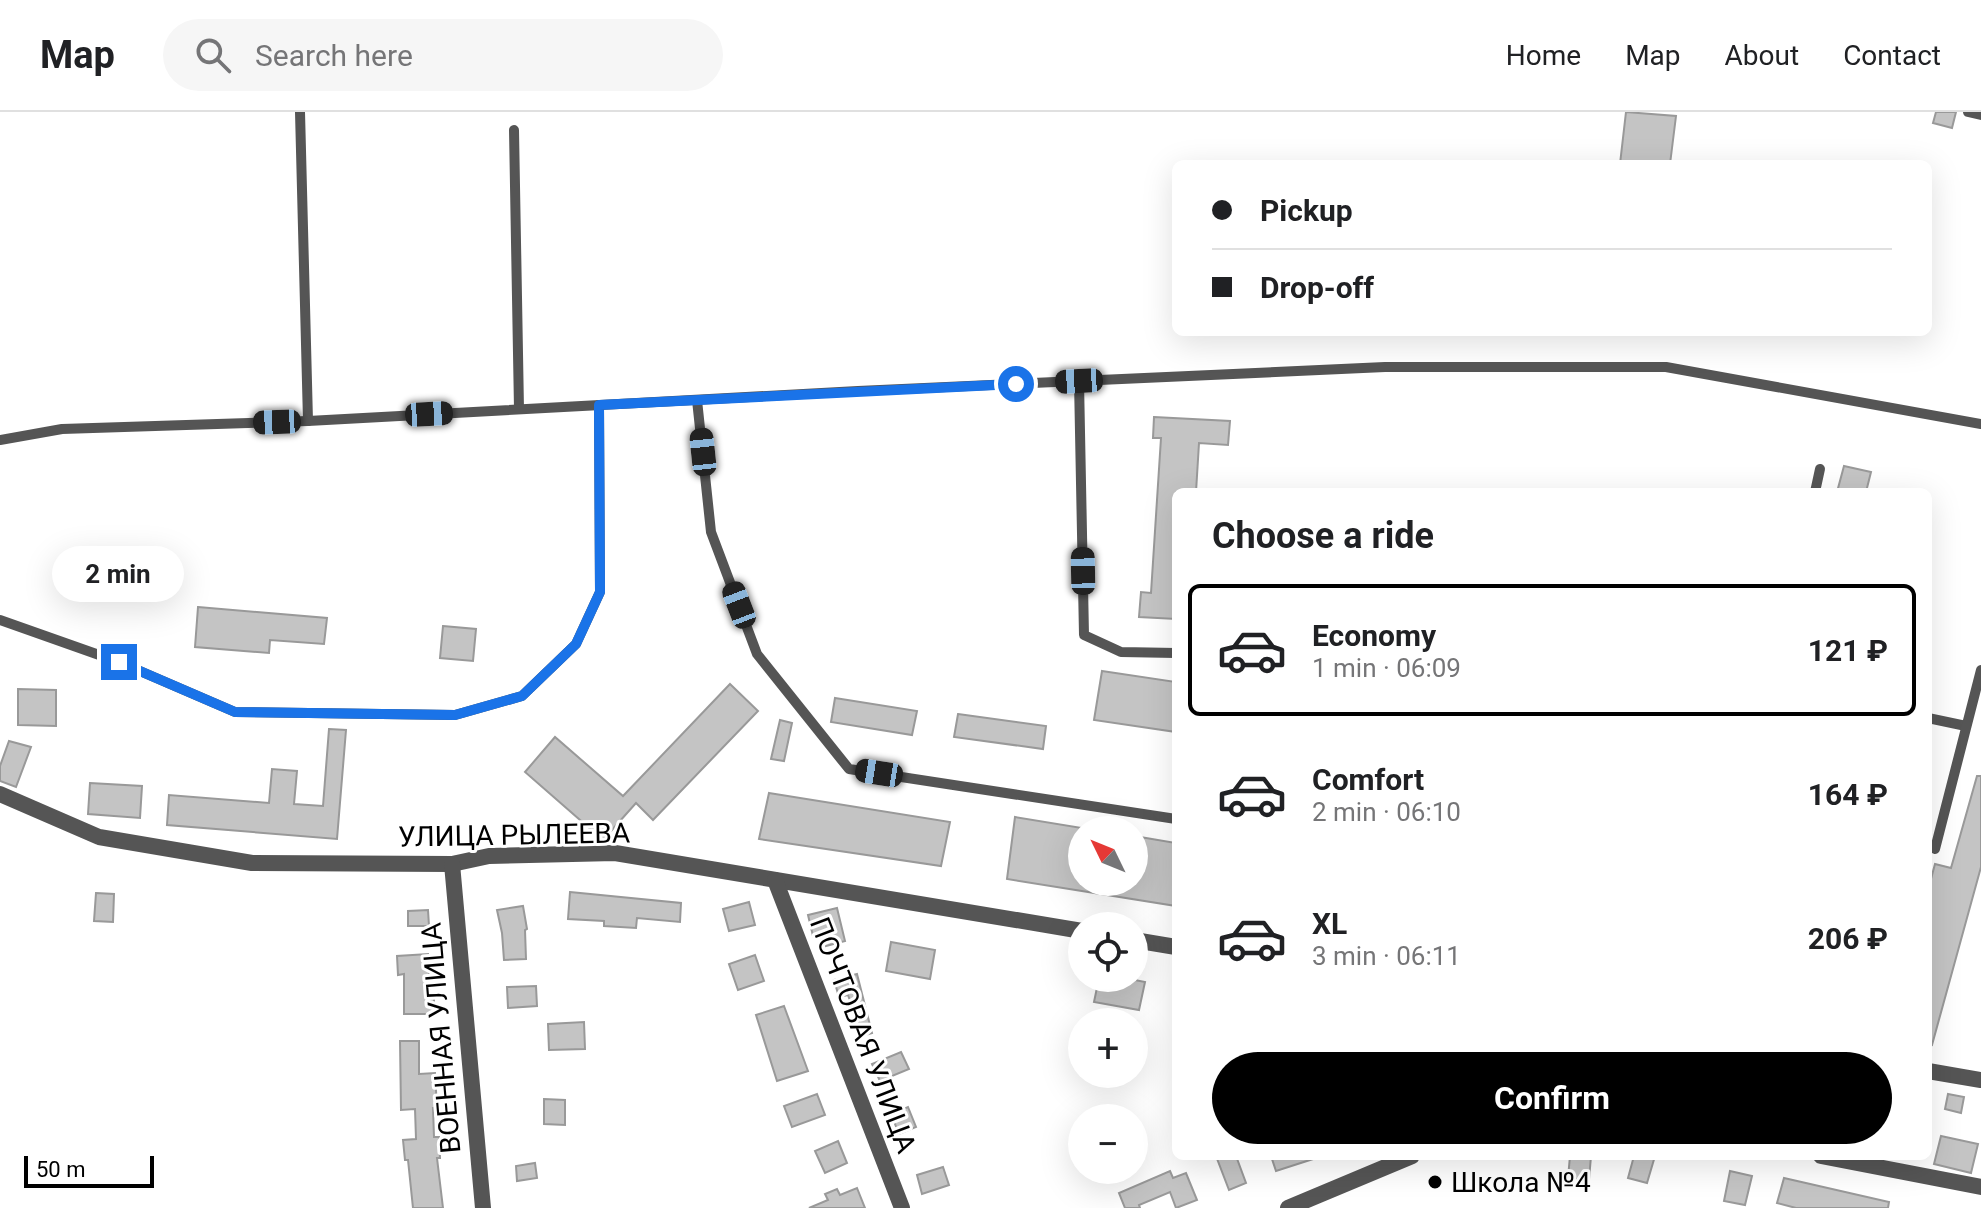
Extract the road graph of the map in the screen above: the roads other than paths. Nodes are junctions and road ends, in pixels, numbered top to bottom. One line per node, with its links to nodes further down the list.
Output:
1 (300, 112): 9 (lane)
2 (1968, 112): 3 (lane)
3 (1981, 115)
4 (514, 130): 8 (lane)
5 (1079, 381): 6 (lane); 10 (lane); 15 (lane)
6 (697, 400): 7 (lane); 20 (lane)
7 (599, 405): 8 (lane); 14 (lane)
8 (519, 409): 9 (lane)
9 (308, 421): 11 (lane)
10 (1981, 424)
11 (0, 440)
12 (1820, 469): 13 (lane)
13 (1816, 488)
14 (0, 620)
15 (1172, 653)
16 (1981, 670): 18 (lane)
17 (1932, 719): 18 (lane)
18 (1966, 726): 21 (lane)
19 (0, 794): 22 (street, УЛИЦА РЫЛЕЕВА)
20 (1172, 818)
21 (1935, 849)
22 (452, 864): 23 (street, УЛИЦА РЫЛЕЕВА); 32 (street, ВОЕННАЯ УЛИЦА)
23 (775, 880): 24 (street, УЛИЦА РЫЛЕЕВА); 33 (street, ПОЧТОВАЯ УЛИЦА)
24 (1068, 929)
25 (1148, 942): 26 (street)
26 (1172, 946)
27 (1932, 1072): 28 (street)
28 (1981, 1080)
29 (1402, 1160): 34 (street)
30 (1842, 1160): 31 (street)
31 (1981, 1187)
32 (483, 1208)
33 (902, 1208)
34 (1288, 1208)

